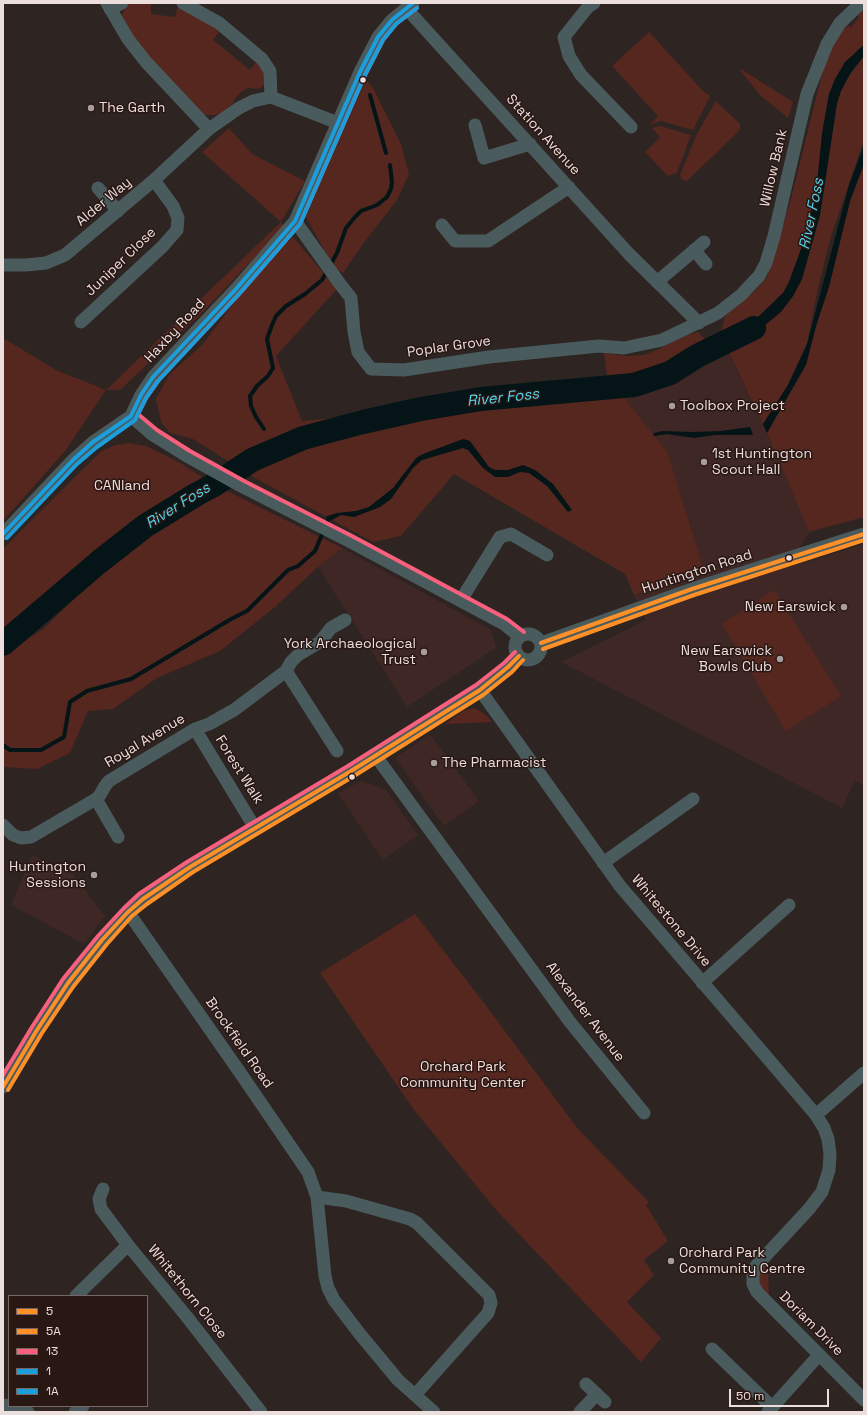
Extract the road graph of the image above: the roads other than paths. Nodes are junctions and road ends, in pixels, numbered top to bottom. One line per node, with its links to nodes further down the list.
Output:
1 (122, 3): 5 (street)
2 (182, 3): 7 (street)
3 (594, 3): 10 (street)
4 (861, 3): 23 (street, Willow Bank)
5 (108, 6): 11 (street)
6 (409, 6): 8 (street, Haxby Road); 12 (street, Station Avenue)
7 (271, 98): 8 (street); 11 (street, Alder Way)
8 (338, 123): 17 (street, Haxby Road)
9 (475, 125): 12 (street)
10 (631, 126)
11 (209, 129): 13 (street, Alder Way)
12 (530, 144): 14 (street, Station Avenue)
13 (154, 180): 16 (street, Alder Way); 22 (street, Juniper Close)
14 (569, 187): 18 (street); 21 (street, Station Avenue)
15 (98, 188): 16 (street)
16 (118, 211): 20 (street, Alder Way)
17 (295, 221): 23 (street, Poplar Grove); 24 (street, Haxby Road)
18 (442, 225)
19 (706, 264): 21 (street)
20 (3, 265)
21 (657, 282): 23 (street, Station Avenue)
22 (81, 322)
23 (699, 323)
24 (131, 416): 25 (street); 28 (street)
25 (3, 534)
26 (864, 534): 31 (street, Huntington Road)
27 (547, 555): 28 (street)
28 (461, 600): 30 (street)
29 (345, 620): 33 (street, Royal Avenue)
30 (520, 637): 31 (street); 32 (street)
31 (541, 643): 32 (street)
32 (519, 656): 34 (street)
33 (286, 671): 35 (street, Royal Avenue); 36 (street)
34 (480, 690): 37 (street); 43 (street, Whitestone Drive)
35 (195, 730): 38 (street, Royal Avenue); 41 (street, Forest Walk)
36 (337, 751)
37 (375, 755): 41 (street); 49 (street, Alexander Avenue)
38 (96, 799): 40 (street, Royal Avenue); 42 (street)
39 (693, 799): 43 (street)
40 (3, 825)
41 (255, 828): 45 (street)
42 (118, 837)
43 (603, 864): 46 (street, Whitestone Drive)
44 (789, 905): 46 (street)
45 (128, 912): 48 (street); 53 (street, Brockfield Road)
46 (702, 983): 50 (street, Whitestone Drive)
47 (864, 1073): 50 (street)
48 (3, 1087)
49 (644, 1113)
50 (816, 1115): 51 (street, Whitestone Drive)
51 (830, 1170): 57 (street, Doriam Drive)
52 (103, 1189): 54 (street, Whitethorn Close)
53 (317, 1197): 59 (street, Brockfield Road); 59 (street)
54 (128, 1245): 55 (street); 64 (street, Whitethorn Close)
55 (77, 1295)
56 (712, 1349): 62 (street)
57 (819, 1355): 60 (street, Doriam Drive); 62 (street)
58 (586, 1384): 66 (street)
59 (415, 1395): 65 (street, Brockfield Road)
60 (864, 1400)
61 (14, 1407): 63 (street)
62 (770, 1410)
63 (28, 1412)
64 (261, 1412)
65 (434, 1412)
66 (580, 1412)

